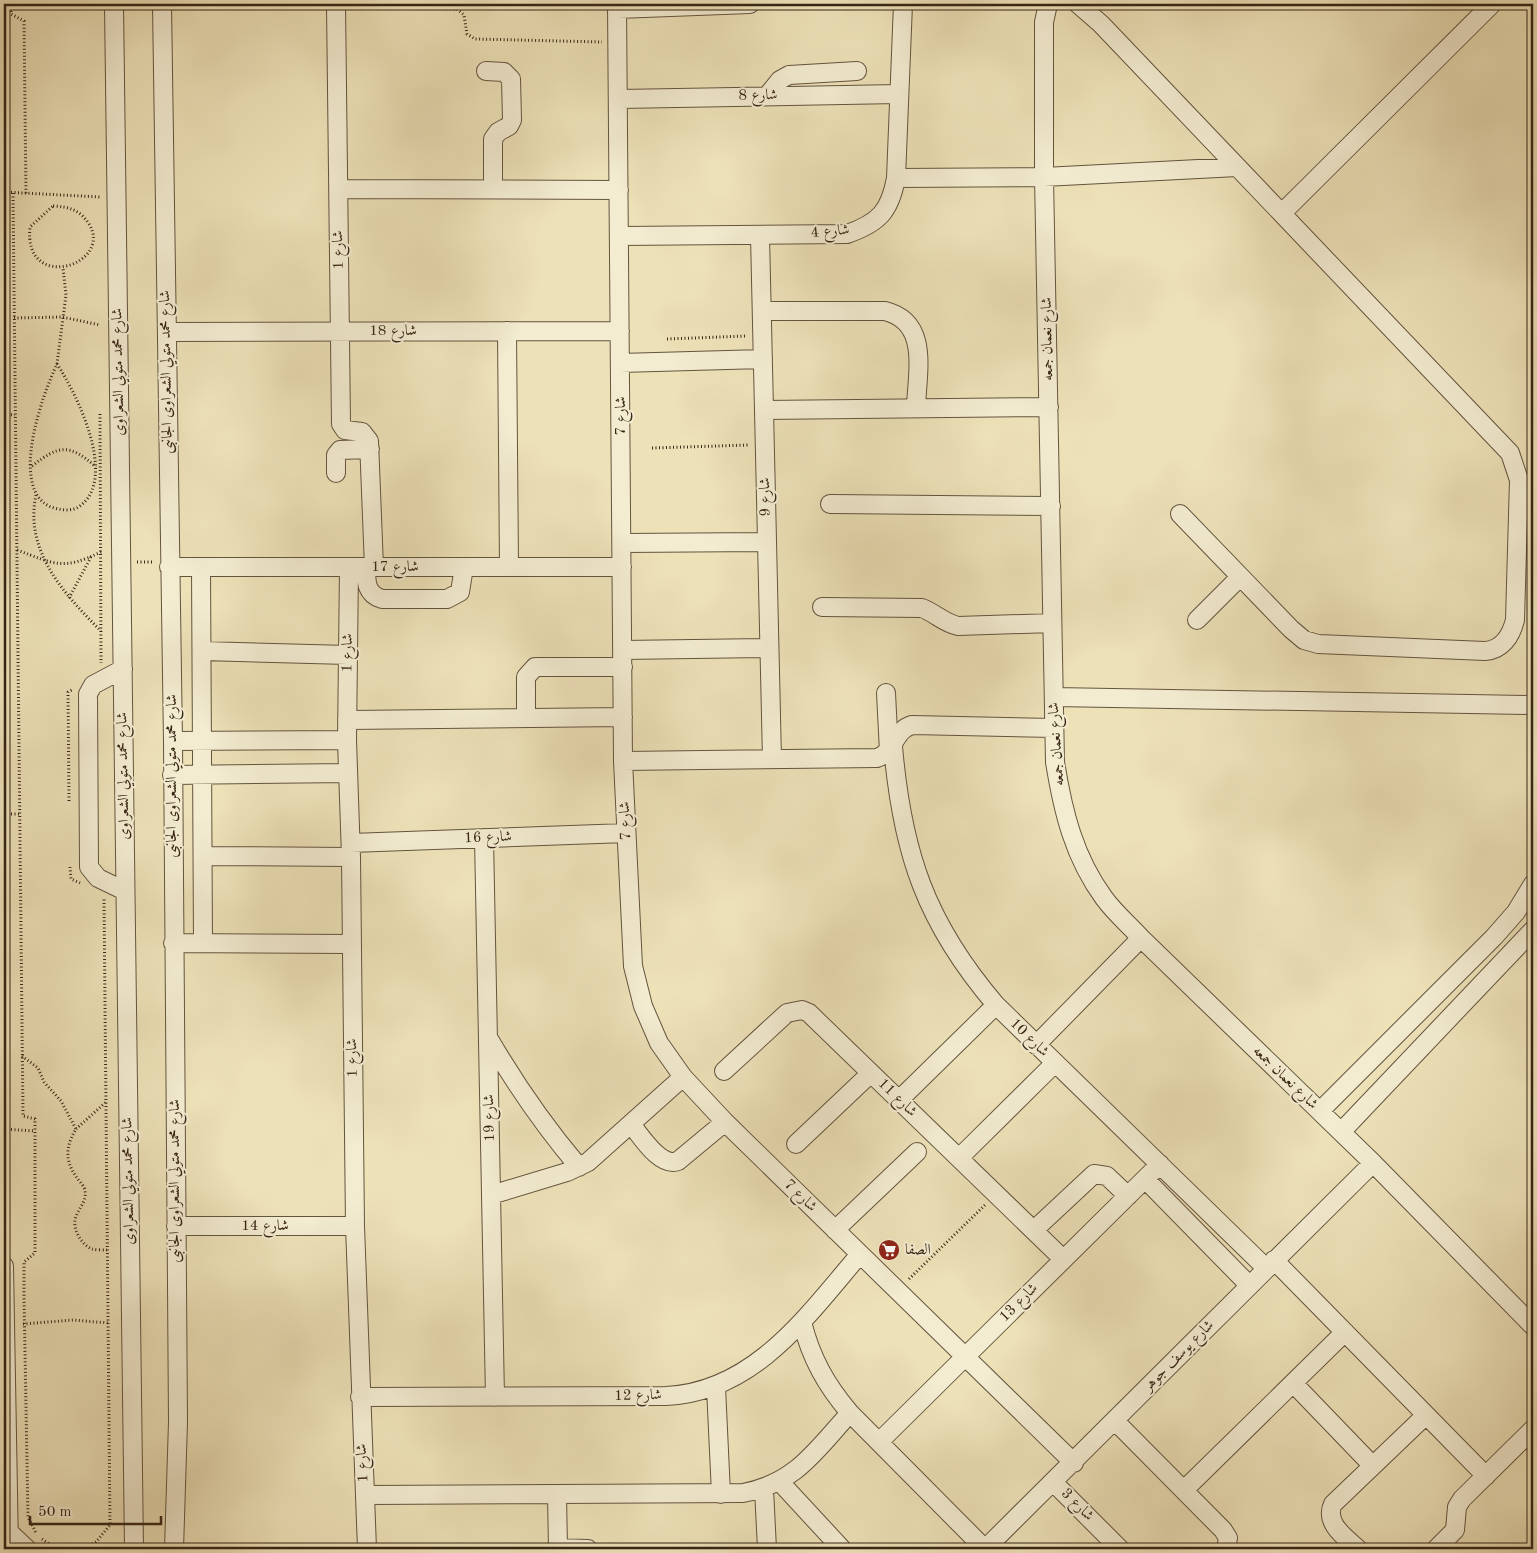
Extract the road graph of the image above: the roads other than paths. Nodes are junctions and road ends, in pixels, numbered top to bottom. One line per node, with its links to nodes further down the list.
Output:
1 (114, 4): 55 (street, شارع محمد متولي الشعراوى)
2 (162, 4): 27 (street, شارع محمد متولي الشعراوى الجانبى)
3 (750, 4): 9 (street)
4 (904, 4): 12 (street, شارع 4)
5 (1048, 4): 16 (street, شارع نعمان جمعه)
6 (1078, 4): 15 (street)
7 (1492, 4): 21 (street)
8 (336, 6): 18 (street, شارع 1)
9 (617, 6): 14 (street, شارع 7)
10 (486, 71): 19 (street)
11 (857, 71): 13 (street)
12 (898, 94): 13 (street, شارع 8); 17 (street, شارع 4)
13 (767, 96): 14 (street, شارع 8)
14 (619, 99): 20 (street, شارع 7)
15 (1237, 166): 16 (street); 21 (street)
16 (1044, 177): 17 (street); 31 (street, شارع نعمان جمعه)
17 (896, 178): 23 (street, شارع 4)
18 (339, 189): 19 (street); 28 (street, شارع 1)
19 (493, 189): 20 (street)
20 (619, 190): 22 (street, شارع 7)
21 (1282, 214): 47 (street)
22 (620, 236): 23 (street, شارع 4); 26 (street, شارع 7)
23 (760, 236): 24 (street, شارع 9)
24 (762, 310): 29 (street, شارع 9); 32 (street)
25 (507, 331): 26 (street, شارع 18); 28 (street, شارع 18); 46 (street)
26 (620, 331): 30 (street, شارع 7)
27 (167, 332): 28 (street, شارع 18); 41 (street, شارع محمد متولي الشعراوى الجانبى)
28 (340, 332): 34 (street, شارع 1)
29 (763, 359): 30 (street); 33 (street, شارع 9)
30 (620, 363): 40 (street, شارع 7)
31 (1049, 407): 32 (street); 37 (street, شارع نعمان جمعه)
32 (916, 408): 33 (street)
33 (764, 410): 39 (street, شارع 9)
34 (370, 449): 35 (street); 44 (street, شارع 1)
35 (336, 473)
36 (830, 504): 37 (street)
37 (1051, 506): 50 (street, شارع نعمان جمعه)
38 (1180, 514): 47 (street)
39 (767, 542): 40 (street); 51 (street, شارع 9)
40 (622, 544): 42 (street, شارع 7)
41 (169, 564): 43 (street, شارع 17); 63 (street, شارع محمد متولي الشعراوى الجانبى)
42 (622, 566): 46 (street, شارع 17); 54 (street, شارع 7)
43 (201, 567): 44 (street, شارع 17); 52 (street)
44 (363, 567): 45 (street, شارع 17); 45 (street); 53 (street, شارع 1)
45 (464, 567): 46 (street, شارع 17)
46 (509, 567)
47 (1240, 577): 49 (street)
48 (822, 607): 50 (street)
49 (1197, 620)
50 (1052, 623): 57 (street, شارع نعمان جمعه)
51 (769, 648): 54 (street); 67 (street, شارع 9)
52 (202, 652): 53 (street); 64 (street)
53 (348, 655): 61 (street, شارع 1)
54 (623, 658): 59 (street, شارع 7); 60 (street)
55 (123, 669): 77 (street, شارع محمد متولي الشعراوى); 77 (street)
56 (886, 693): 66 (street, شارع 10)
57 (1054, 697): 58 (street); 62 (street, شارع نعمان جمعه)
58 (1533, 705)
59 (623, 717): 60 (street); 68 (street, شارع 7)
60 (526, 718): 61 (street)
61 (347, 720): 65 (street, شارع 1)
62 (1054, 728): 66 (street); 79 (street, شارع نعمان جمعه)
63 (173, 740): 64 (street); 70 (street, شارع محمد متولي الشعراوى الجانبى)
64 (202, 740): 65 (street); 71 (street)
65 (347, 740): 69 (street, شارع 1)
66 (891, 749): 67 (street); 83 (street, شارع 10)
67 (772, 759): 68 (street)
68 (623, 761): 72 (street, شارع 7)
69 (348, 773): 71 (street); 74 (street, شارع 1)
70 (172, 775): 71 (street); 80 (street, شارع محمد متولي الشعراوى الجانبى)
71 (202, 775): 75 (street)
72 (626, 833): 73 (street, شارع 16); 89 (street, شارع 7)
73 (484, 838): 74 (street, شارع 16); 84 (street, شارع 19)
74 (351, 850): 75 (street, شارع 16); 82 (street, شارع 1)
75 (203, 856): 81 (street)
76 (1533, 884): 91 (street)
77 (126, 891): 138 (street, شارع محمد متولي الشعراوى)
78 (1533, 930): 94 (street)
79 (1141, 938): 85 (street); 91 (street, شارع نعمان جمعه)
80 (174, 943): 81 (street); 104 (street, شارع محمد متولي الشعراوى الجانبى)
81 (203, 943): 82 (street)
82 (351, 944): 105 (street, شارع 1)
83 (996, 1005): 85 (street, شارع 10); 90 (street)
84 (488, 1037): 100 (street); 102 (street, شارع 19)
85 (1036, 1045): 86 (street, شارع 10)
86 (1055, 1063): 97 (street); 99 (street, شارع 10)
87 (724, 1071): 88 (street, شارع 11)
88 (871, 1073): 90 (street, شارع 11); 95 (street)
89 (682, 1077): 92 (street, شارع 7); 93 (street)
90 (899, 1100): 97 (street, شارع 11)
91 (1320, 1111): 94 (street, شارع نعمان جمعه)
92 (725, 1122): 93 (street); 106 (street, شارع 7)
93 (631, 1124): 100 (street)
94 (1340, 1132): 98 (street, شارع نعمان جمعه)
95 (796, 1144)
96 (917, 1152): 106 (street)
97 (959, 1158): 107 (street, شارع 11)
98 (1372, 1163): 110 (street, شارع يوسف جوهر); 115 (street, شارع نعمان جمعه)
99 (1160, 1164): 101 (street, شارع 13); 110 (street, شارع 10)
100 (579, 1167): 102 (street)
101 (1145, 1179): 103 (street, شارع 13); 112 (street)
102 (491, 1195): 121 (street, شارع 19)
103 (1128, 1196): 107 (street); 109 (street, شارع 13)
104 (176, 1226): 105 (street, شارع 14); 142 (street, شارع محمد متولي الشعراوى الجانبى)
105 (355, 1226): 120 (street, شارع 1)
106 (835, 1230): 108 (street, شارع 7)
107 (1034, 1230): 109 (street, شارع 11)
108 (860, 1254): 113 (street, شارع 12); 117 (street, شارع 7)
109 (1063, 1259): 117 (street, شارع 13)
110 (1270, 1264): 112 (street, شارع يوسف جوهر); 116 (street, شارع 10)
111 (4, 1266): 114 (street)
112 (1250, 1285): 124 (street, شارع يوسف جوهر)
113 (802, 1322): 119 (street, شارع 12); 122 (street)
114 (5, 1323): 137 (street)
115 (1533, 1326)
116 (1345, 1332): 118 (street); 123 (street, شارع 10)
117 (965, 1357): 126 (street, شارع 13); 127 (street, شارع 7)
118 (1292, 1383): 128 (street); 133 (street)
119 (716, 1387): 121 (street, شارع 12); 134 (street)
120 (360, 1396): 121 (street, شارع 12); 135 (street, شارع 1)
121 (495, 1397)
122 (850, 1413): 126 (street); 130 (street)
123 (1426, 1414): 128 (street); 129 (street, شارع 10)
124 (1115, 1421): 127 (street, شارع يوسف جوهر); 133 (street)
125 (1533, 1429): 129 (street)
126 (879, 1442): 139 (street)
127 (1074, 1463): 131 (street, شارع يوسف جوهر)
128 (1372, 1465): 150 (street)
129 (1486, 1476): 151 (street)
130 (780, 1482): 132 (street); 147 (street)
131 (1054, 1483): 139 (street, شارع يوسف جوهر); 148 (street, شارع 3)
132 (764, 1489): 134 (street); 146 (street)
133 (1184, 1490): 149 (street)
134 (721, 1494): 136 (street)
135 (365, 1495): 136 (street); 143 (street, شارع 1)
136 (557, 1495): 144 (street)
137 (9, 1532): 140 (street); 141 (street)
138 (131, 1546)
139 (990, 1548)
140 (9, 1549)
141 (27, 1549)
142 (174, 1549)
143 (367, 1549)
144 (558, 1549): 145 (street)
145 (588, 1549)
146 (767, 1549)
147 (842, 1549)
148 (1120, 1549)
149 (1226, 1549)
150 (1358, 1549)
151 (1436, 1549)

